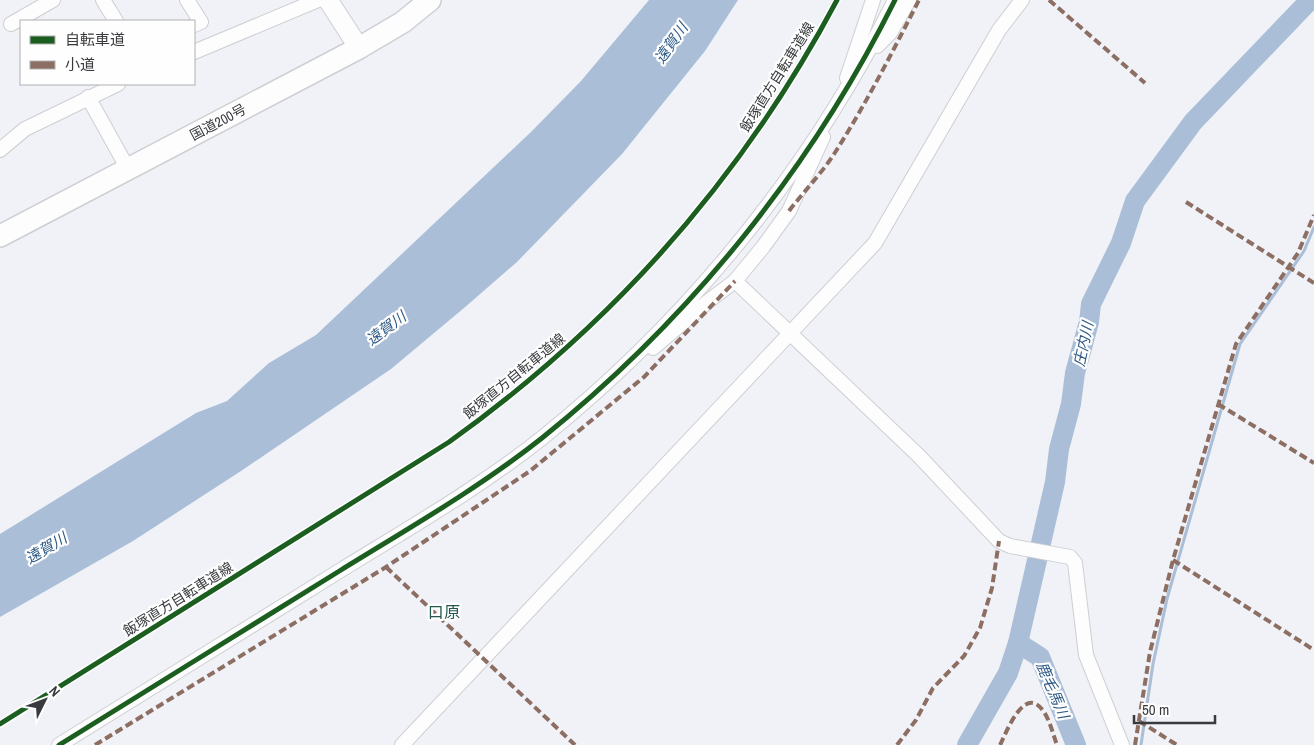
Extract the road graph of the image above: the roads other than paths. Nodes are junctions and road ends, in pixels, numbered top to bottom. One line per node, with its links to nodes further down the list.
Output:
1 (53, 0): 12 (street)
2 (103, 0): 11 (street)
3 (188, 0): 13 (street)
4 (318, 0): 16 (street)
5 (328, 0): 14 (main road)
6 (430, 0): 14 (highway, 国道200号)
7 (873, 0): 19 (street)
8 (895, 0): 15 (street)
9 (909, 0): 15 (street)
10 (1022, 0): 24 (street)
11 (115, 20)
12 (11, 24)
13 (195, 25)
14 (359, 48): 21 (highway, 国道200号)
15 (870, 51): 19 (street)
16 (195, 52)
17 (116, 85): 18 (street)
18 (88, 97): 20 (street); 21 (street)
19 (840, 99): 23 (street); 25 (street)
20 (0, 150)
21 (128, 169): 22 (highway, 国道200号)
22 (0, 236)
23 (735, 281): 24 (street); 25 (street)
24 (790, 334): 27 (street); 28 (street)
25 (628, 363): 26 (street)
26 (59, 745)
27 (402, 745)
28 (1122, 745)

